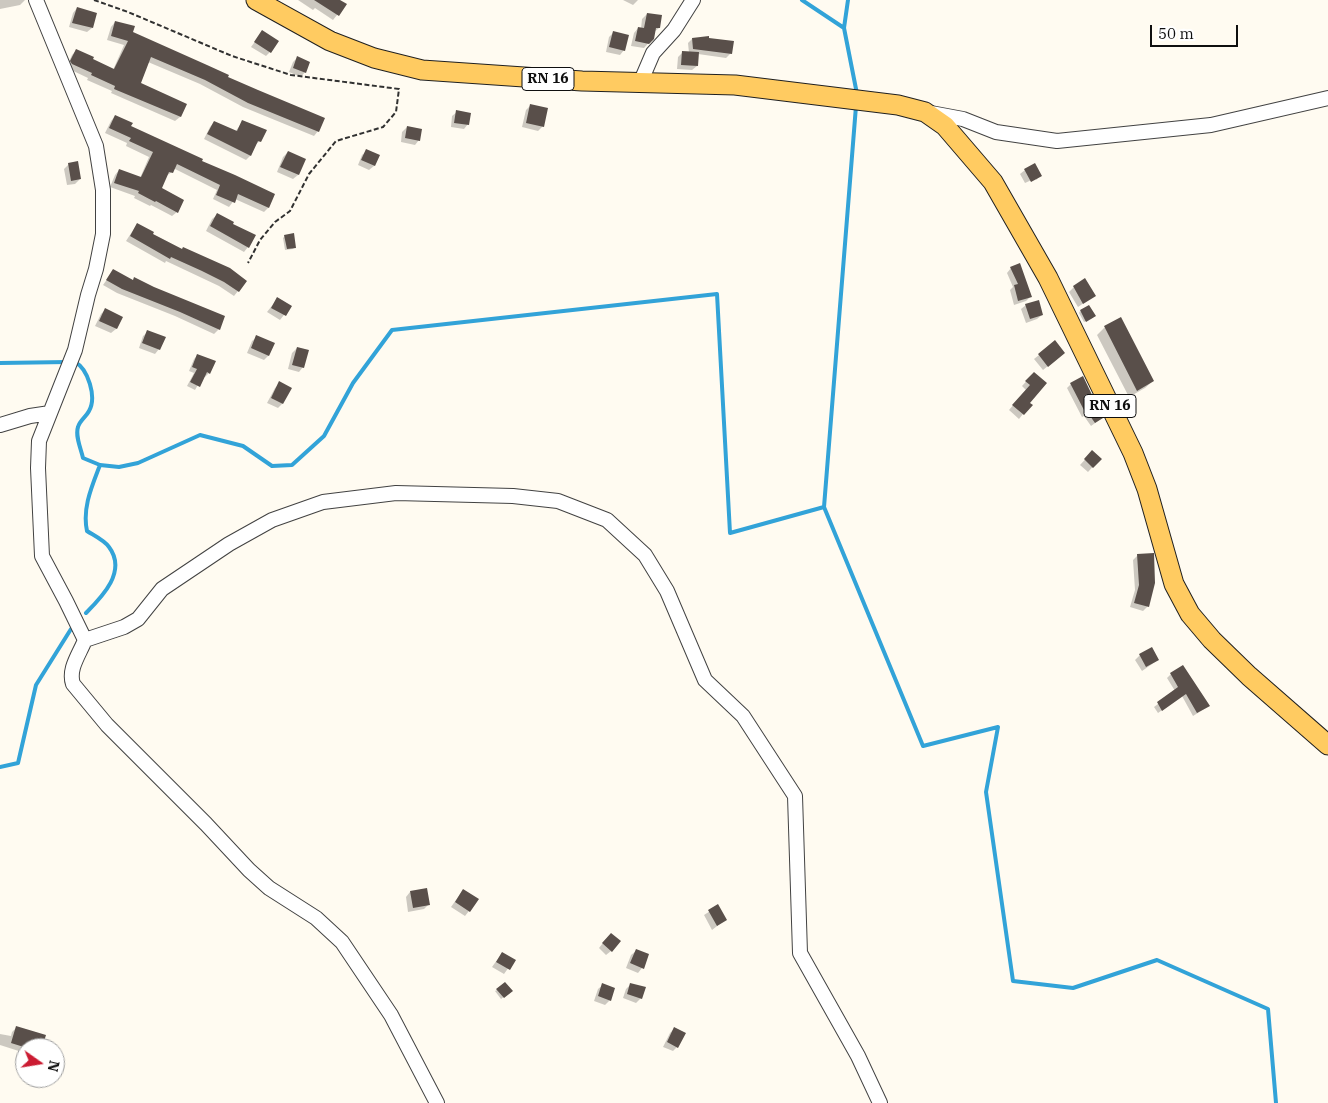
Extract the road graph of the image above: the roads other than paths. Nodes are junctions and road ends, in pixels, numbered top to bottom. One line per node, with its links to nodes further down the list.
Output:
1 (36, 0): 7 (street)
2 (256, 0): 4 (main road, RN 16)
3 (692, 0): 4 (street)
4 (641, 82): 6 (main road, RN 16)
5 (1328, 98): 6 (street)
6 (925, 112): 10 (main road, RN 16)
7 (50, 413): 8 (street); 9 (street)
8 (0, 425)
9 (85, 640): 11 (street); 12 (street)
10 (1328, 745)
11 (436, 1103)
12 (880, 1103)

